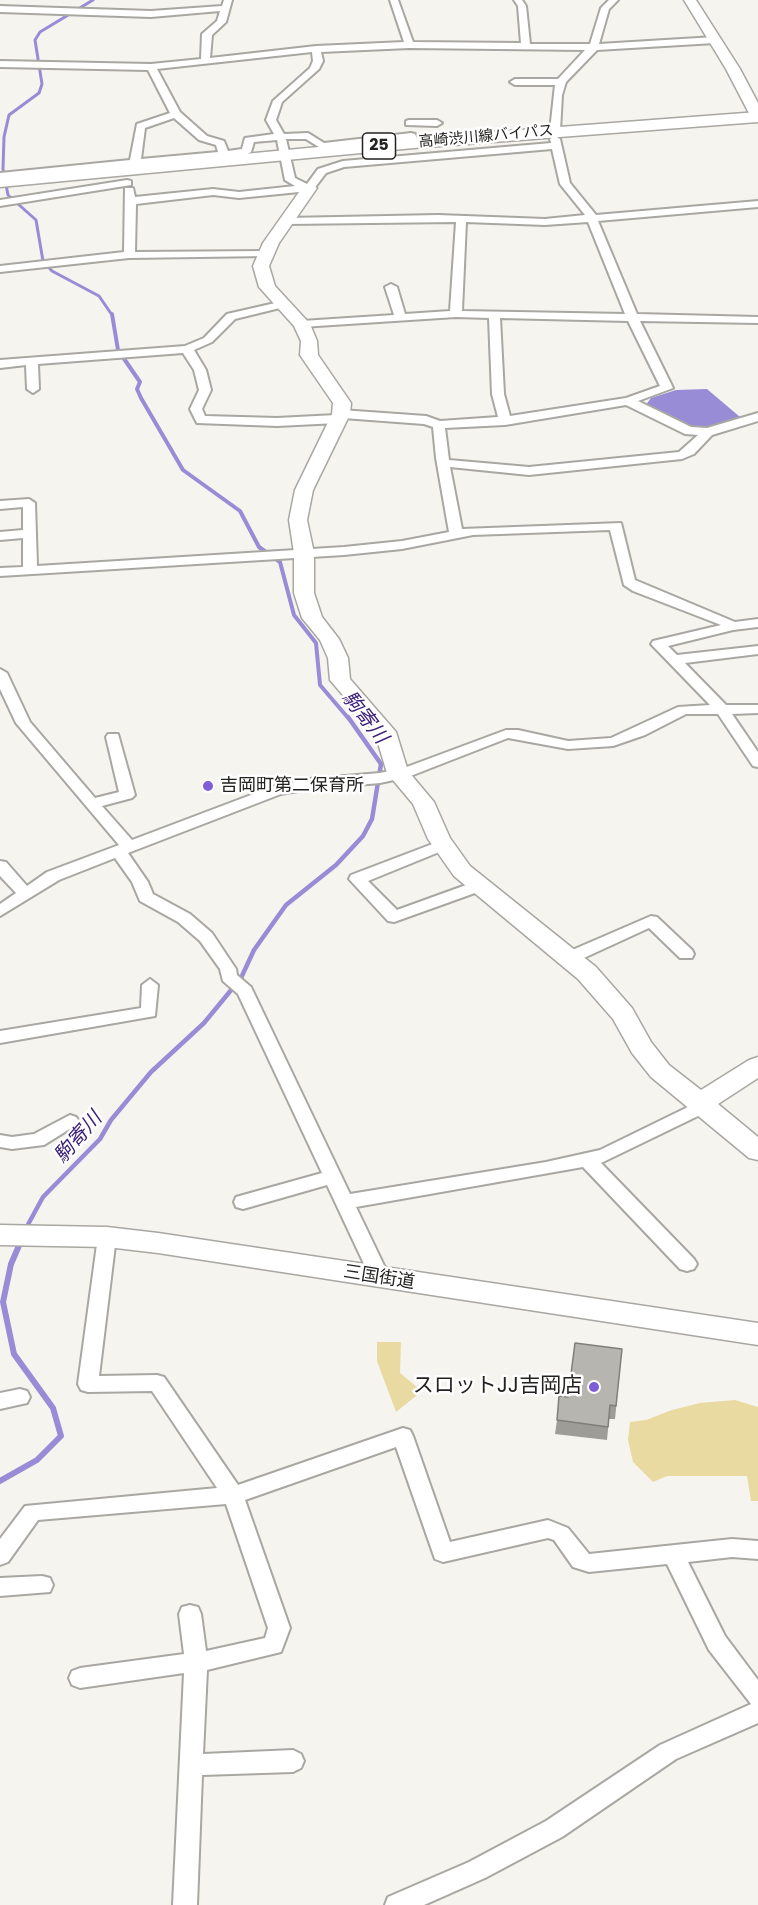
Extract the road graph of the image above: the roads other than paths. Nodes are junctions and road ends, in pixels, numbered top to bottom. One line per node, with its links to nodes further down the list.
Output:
1 (394, 0): 8 (street)
2 (518, 0): 9 (street)
3 (614, 0): 10 (street)
4 (690, 0): 7 (street)
5 (226, 4): 6 (street); 12 (street)
6 (1, 6)
7 (715, 40): 10 (street); 18 (street)
8 (409, 45): 9 (street); 11 (street)
9 (526, 47): 10 (street)
10 (594, 47): 16 (street)
11 (316, 49): 12 (street); 21 (street)
12 (205, 62): 14 (street)
13 (0, 64): 14 (street)
14 (151, 67): 17 (street)
15 (514, 82): 16 (street)
16 (561, 82): 23 (street)
17 (176, 114): 24 (street); 26 (street)
18 (758, 117): 23 (main road, 高崎渋川線バイパス / 25)
19 (437, 123): 22 (street)
20 (758, 125): 23 (main road, 高崎渋川線バイパス / 25)
21 (281, 136): 22 (street); 24 (street); 25 (street)
22 (413, 139): 23 (main road, 高崎渋川線バイパス / 25); 25 (main road, 高崎渋川線バイパス / 25)
23 (555, 139): 25 (main road, 高崎渋川線バイパス / 25); 29 (street); 34 (street)
24 (224, 154): 26 (street)
25 (286, 158): 26 (main road, 高崎渋川線バイパス / 25); 28 (main road, 高崎渋川線バイパス / 25); 29 (street)
26 (130, 174): 27 (street); 30 (main road, 高崎渋川線バイパス / 25); 31 (street); 32 (street)
27 (0, 176)
28 (0, 183)
29 (309, 188): 31 (street); 36 (street)
30 (0, 189)
31 (131, 201): 38 (street)
32 (0, 203)
33 (758, 204): 34 (street)
34 (589, 218): 35 (street); 45 (street)
35 (461, 219): 36 (street); 42 (street)
36 (287, 221): 37 (street)
37 (265, 254): 38 (street); 41 (street)
38 (129, 255): 39 (street)
39 (0, 269)
40 (391, 287): 44 (street)
41 (284, 304): 47 (street); 48 (street)
42 (456, 314): 43 (street); 44 (street)
43 (494, 314): 45 (street); 55 (street)
44 (400, 317): 47 (street)
45 (633, 317): 46 (street); 52 (street)
46 (758, 320)
47 (302, 324): 53 (street)
48 (187, 349): 49 (street); 53 (street)
49 (32, 361): 50 (street); 51 (street)
50 (0, 364)
51 (33, 389)
52 (628, 401): 55 (street); 57 (street)
53 (340, 416): 56 (street); 63 (street)
54 (758, 417): 57 (street)
55 (505, 421): 56 (street)
56 (439, 425): 58 (street)
57 (708, 432): 58 (street)
58 (443, 463): 60 (street)
59 (0, 505): 61 (street)
60 (456, 533): 63 (street); 67 (street)
61 (29, 534): 62 (street); 64 (street)
62 (0, 536)
63 (304, 553): 64 (street); 75 (street)
64 (30, 571): 65 (street)
65 (0, 572)
66 (758, 623): 67 (street)
67 (733, 626): 69 (street)
68 (758, 650): 69 (street)
69 (673, 660): 71 (street)
70 (0, 673): 76 (street)
71 (722, 709): 72 (street); 74 (street); 75 (street)
72 (758, 709)
73 (113, 737): 76 (street)
74 (758, 763)
75 (398, 773): 77 (street); 78 (street)
76 (94, 802): 78 (street)
77 (443, 845): 80 (street); 80 (street)
78 (125, 850): 81 (street); 93 (street)
79 (0, 866): 81 (street)
80 (480, 885): 84 (street)
81 (25, 894): 82 (street)
82 (0, 911)
83 (686, 954): 84 (street)
84 (569, 958): 88 (street)
85 (150, 985): 86 (street)
86 (0, 1037)
87 (758, 1066): 88 (street)
88 (702, 1104): 91 (street); 92 (street)
89 (70, 1121): 90 (street)
90 (0, 1141)
91 (758, 1151)
92 (587, 1160): 95 (street); 98 (street)
93 (332, 1177): 94 (street); 95 (street)
94 (243, 1202)
95 (344, 1202): 99 (street)
96 (0, 1235): 97 (street, 三国街道)
97 (107, 1237): 99 (street, 三国街道); 101 (street)
98 (687, 1264)
99 (380, 1278): 100 (street, 三国街道)
100 (758, 1334)
101 (233, 1495): 103 (street); 104 (street); 108 (street)
102 (758, 1550): 103 (street)
103 (673, 1554): 110 (street)
104 (0, 1556)
105 (42, 1585): 106 (street)
106 (0, 1587)
107 (189, 1614): 108 (street)
108 (196, 1662): 109 (street); 113 (street)
109 (80, 1678)
110 (758, 1697)
111 (758, 1712): 115 (street)
112 (293, 1761): 113 (street)
113 (191, 1765): 114 (street)
114 (185, 1905)
115 (397, 1905)

